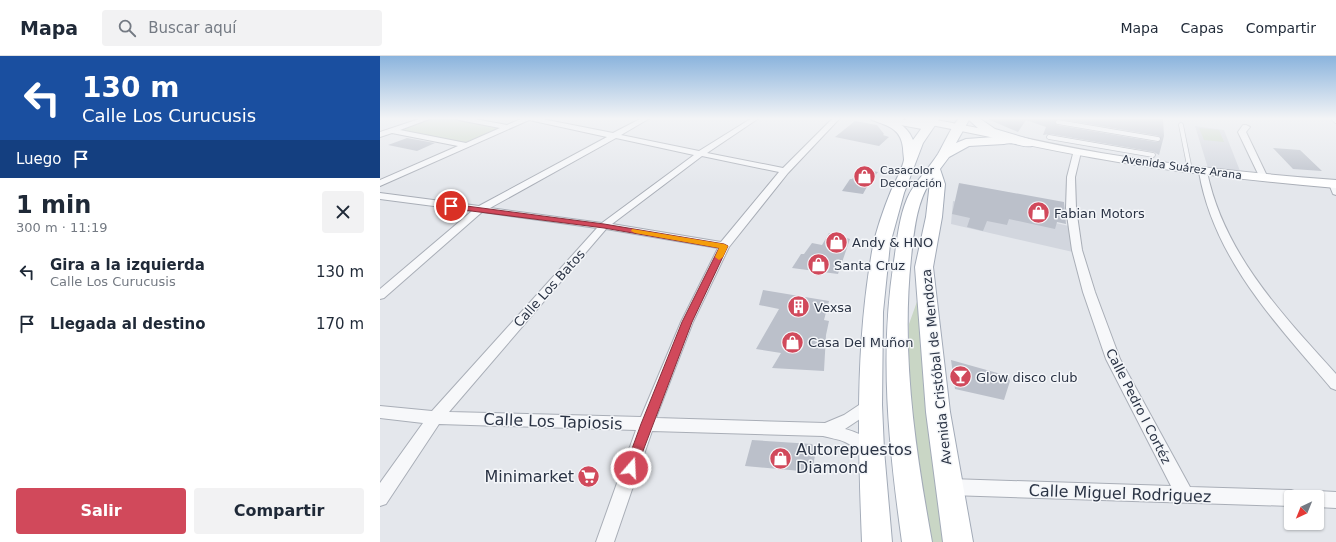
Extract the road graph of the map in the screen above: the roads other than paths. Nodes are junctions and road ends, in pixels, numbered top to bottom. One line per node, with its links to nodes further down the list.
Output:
1 (443, 141): 17 (street)
2 (476, 141): 17 (street)
3 (604, 141): 31 (street)
4 (641, 141): 20 (street)
5 (720, 141): 20 (street, Calle Los Batos)
6 (814, 141): 24 (street)
7 (909, 141): 22 (main road)
8 (920, 141): 22 (main road)
9 (953, 141): 23 (main road, Avenida Cristóbal de Mendoza)
10 (995, 141): 23 (main road)
11 (1012, 141): 16 (main road, Avenida Suárez Arana)
12 (1023, 141): 16 (main road)
13 (1066, 141): 18 (lane)
14 (1184, 141): 25 (lane)
15 (1246, 141): 27 (street)
16 (1028, 142): 19 (main road, Avenida Suárez Arana)
17 (466, 145): 28 (street)
18 (1103, 149): 19 (main road, Avenida Suárez Arana); 21 (lane); 25 (main road, Avenida Suárez Arana)
19 (1077, 152): 45 (street, Calle Pedro I Cortéz)
20 (701, 153): 24 (street); 32 (street, Calle Los Batos)
21 (1153, 155)
22 (910, 159): 38 (main road)
23 (939, 161): 34 (main road, Avenida Cristóbal de Mendoza); 36 (main road, Avenida Cristóbal de Mendoza)
24 (785, 170): 33 (street)
25 (1190, 170): 26 (main road, Avenida Suárez Arana)
26 (1202, 172): 27 (main road, Avenida Suárez Arana); 37 (street)
27 (1264, 178): 29 (main road, Avenida Suárez Arana)
28 (380, 183)
29 (1335, 187)
30 (380, 196): 31 (street)
31 (479, 210): 32 (street); 35 (street)
32 (604, 226): 33 (street); 40 (street, Calle Los Batos)
33 (724, 246): 41 (street)
34 (924, 267): 36 (main road); 44 (main road, Avenida Cristóbal de Mendoza)
35 (380, 295)
36 (898, 316): 52 (main road, Avenida Cristóbal de Mendoza)
37 (1336, 384)
38 (870, 405): 42 (street, Calle Los Tapiosis); 43 (main road)
39 (380, 412): 40 (street, Calle Los Tapiosis)
40 (435, 418): 41 (street, Calle Los Tapiosis); 46 (street, Calle Los Batos)
41 (646, 424): 42 (street, Calle Los Tapiosis); 50 (street)
42 (823, 429): 43 (street, Calle Los Tapiosis)
43 (871, 450): 51 (main road)
44 (950, 487): 45 (street, Calle Miguel Rodriguez); 53 (main road, Avenida Cristóbal de Mendoza)
45 (1185, 495): 47 (street, Calle Miguel Rodriguez)
46 (380, 498)
47 (1284, 498)
48 (1324, 499): 49 (street)
49 (1336, 500)
50 (605, 542)
51 (877, 542)
52 (917, 542)
53 (958, 542)

